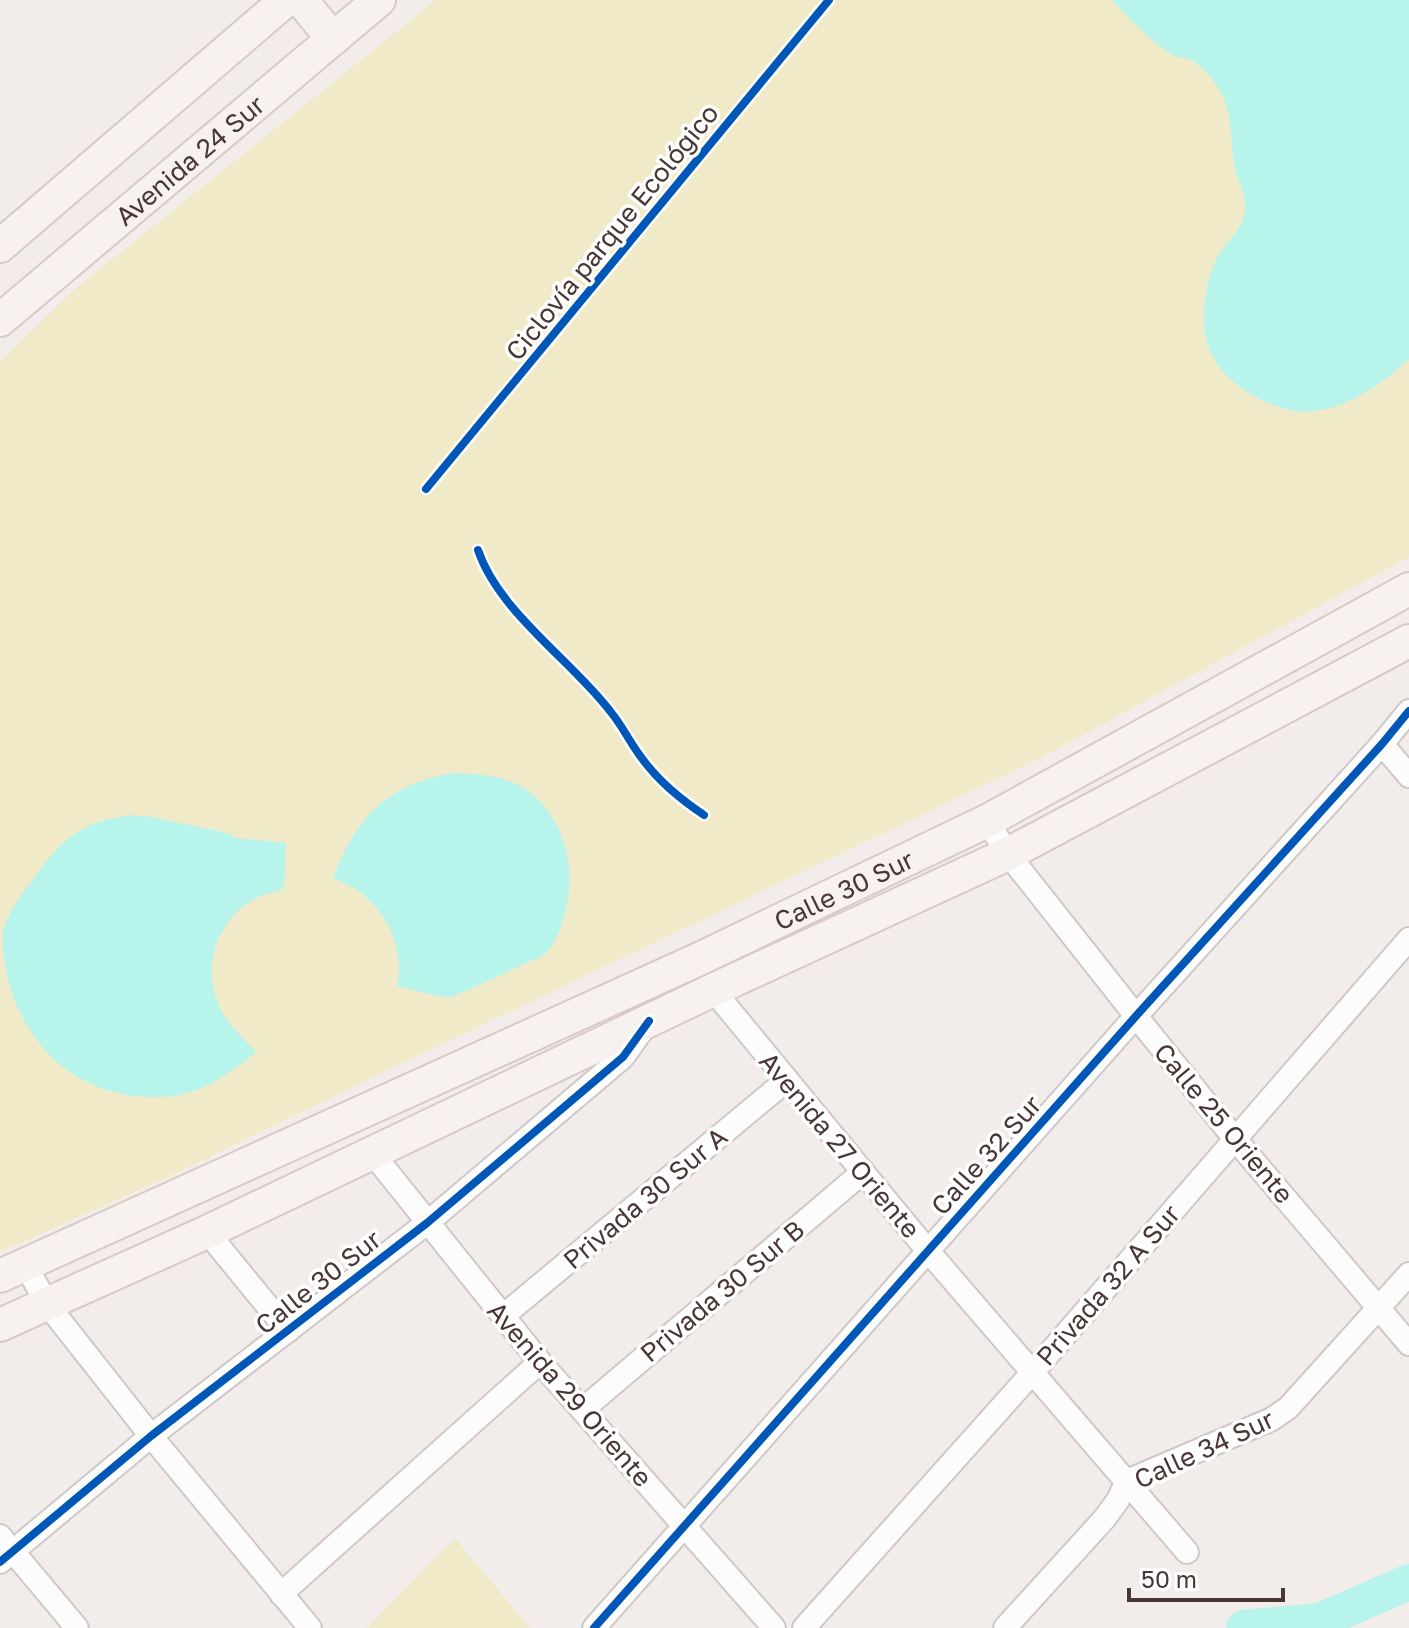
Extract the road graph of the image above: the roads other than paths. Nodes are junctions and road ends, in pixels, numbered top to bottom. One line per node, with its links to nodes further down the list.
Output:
1 (286, 0): 5 (main road)
2 (301, 0): 4 (main road)
3 (379, 0): 4 (main road, Avenida 24 Sur)
4 (333, 39): 6 (main road, Avenida 24 Sur)
5 (0, 246)
6 (0, 320)
7 (1409, 589): 12 (main road, Calle 30 Sur)
8 (1409, 641): 13 (main road, Calle 30 Sur)
9 (1409, 711): 10 (street, Calle 32 Sur)
10 (1382, 744): 11 (street); 16 (street, Calle 32 Sur)
11 (1409, 776)
12 (987, 821): 13 (street, Calle 25 Oriente); 25 (main road, Calle 30 Sur)
13 (1008, 854): 15 (main road, Calle 30 Sur); 16 (street, Calle 25 Oriente)
14 (1409, 939): 19 (street, Privada 32 A Sur)
15 (713, 990): 17 (main road, Calle 30 Sur); 18 (street, Avenida 27 Oriente)
16 (1136, 1016): 19 (street, Calle 25 Oriente); 24 (street, Calle 32 Sur)
17 (649, 1021): 20 (main road, Calle 30 Sur); 22 (street, Calle 30 Sur)
18 (787, 1080): 21 (street, Avenida 27 Oriente); 29 (street, Privada 30 Sur A)
19 (1235, 1139): 28 (street, Calle 25 Oriente); 34 (street, Privada 32 A Sur)
20 (373, 1154): 22 (street, Avenida 29 Oriente); 23 (main road, Calle 30 Sur)
21 (863, 1172): 24 (street, Avenida 27 Oriente); 35 (street, Privada 30 Sur B)
22 (427, 1223): 29 (street, Avenida 29 Oriente); 31 (street, Calle 30 Sur)
23 (207, 1232): 27 (main road, Calle 30 Sur); 31 (street)
24 (928, 1251): 34 (street, Avenida 27 Oriente); 38 (street, Calle 32 Sur)
25 (12, 1270): 27 (street)
26 (1409, 1274): 28 (street, Calle 34 Sur)
27 (47, 1304): 30 (main road, Calle 30 Sur); 36 (street)
28 (1379, 1308): 32 (street, Calle 25 Oriente); 37 (street, Calle 34 Sur)
29 (503, 1316): 33 (street, Avenida 29 Oriente)
30 (0, 1325)
31 (288, 1331): 36 (street, Calle 30 Sur)
32 (1409, 1344)
33 (540, 1362): 35 (street, Avenida 29 Oriente); 41 (street)
34 (1032, 1373): 37 (street, Avenida 27 Oriente); 46 (street, Privada 32 A Sur)
35 (582, 1410): 38 (street, Avenida 29 Oriente)
36 (151, 1436): 39 (street, Calle 30 Sur); 41 (street)
37 (1127, 1481): 40 (street, Avenida 27 Oriente); 47 (street, Calle 34 Sur)
38 (685, 1527): 44 (street, Calle 32 Sur); 45 (street, Avenida 29 Oriente)
39 (4, 1550): 42 (street)
40 (1187, 1552)
41 (281, 1594): 43 (street)
42 (77, 1628)
43 (310, 1628)
44 (594, 1628)
45 (774, 1628)
46 (804, 1628)
47 (1005, 1628)

